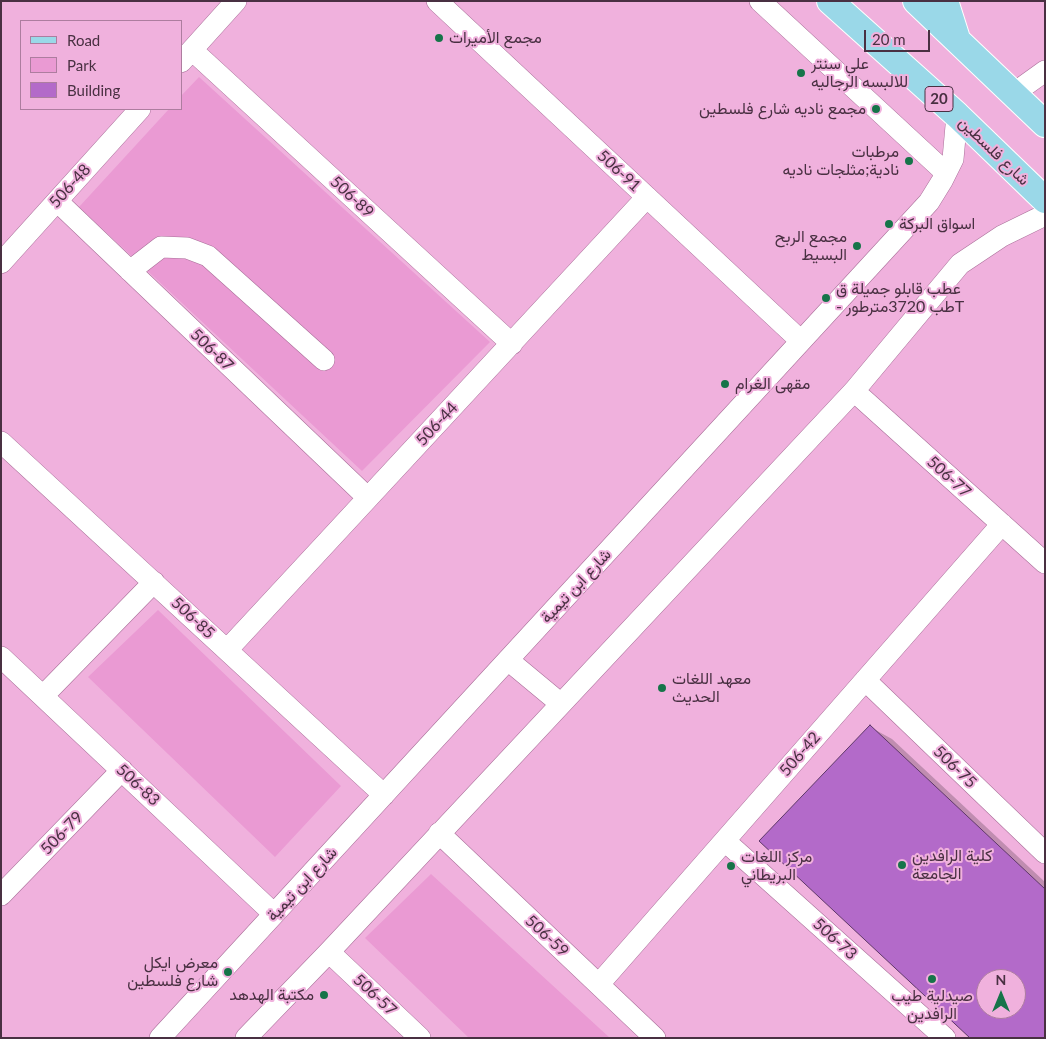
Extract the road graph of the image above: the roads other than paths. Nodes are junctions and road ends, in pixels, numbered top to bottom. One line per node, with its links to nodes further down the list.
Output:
1 (236, 1): 8 (street)
2 (437, 1): 15 (street, 506-91)
3 (760, 1): 14 (street)
4 (830, 1): 12 (main road, شارع فلسطين / 20)
5 (916, 1): 7 (main road)
6 (945, 1): 7 (main road)
7 (958, 40): 10 (main road)
8 (187, 56): 22 (street, 506-89)
9 (1045, 71): 10 (street)
10 (1013, 94): 13 (main road)
11 (139, 110): 17 (street, 506-48)
12 (957, 116): 14 (street, شارع ابن تيمية); 16 (main road, شارع فلسطين / 20)
13 (1045, 124)
14 (946, 173): 21 (street, شارع ابن تيمية)
15 (647, 198): 21 (street, 506-91); 22 (street, 506-44)
16 (1045, 200)
17 (57, 201): 19 (street, 506-48); 20 (street, 506-87)
18 (1045, 215): 24 (street)
19 (1, 263)
20 (130, 271): 23 (street); 26 (street, 506-87)
21 (801, 341): 32 (street, شارع ابن تيمية)
22 (512, 344): 26 (street, 506-44)
23 (324, 360)
24 (854, 391): 27 (street, 506-77); 35 (street)
25 (1, 442): 29 (street, 506-85)
26 (368, 498): 30 (street, 506-44)
27 (1002, 524): 28 (street, 506-77); 33 (street, 506-42)
28 (1045, 563)
29 (154, 582): 30 (street, 506-85); 34 (street)
30 (227, 650): 37 (street, 506-85)
31 (1, 657): 34 (street, 506-83)
32 (508, 660): 35 (street); 37 (street, شارع ابن تيمية)
33 (865, 680): 39 (street, 506-42); 40 (street, 506-75)
34 (43, 696): 36 (street, 506-83)
35 (560, 704): 38 (street)
36 (122, 770): 41 (street, 506-79); 42 (street, 506-83)
37 (384, 795): 42 (street, شارع ابن تيمية)
38 (439, 833): 43 (street); 44 (street, 506-59)
39 (725, 841): 44 (street, 506-42); 49 (street, 506-73)
40 (1045, 853)
41 (1, 896)
42 (274, 914): 45 (street, شارع ابن تيمية)
43 (329, 952): 46 (street); 47 (street, 506-57)
44 (599, 984): 48 (street, 506-59)
45 (160, 1038)
46 (246, 1038)
47 (420, 1038)
48 (655, 1038)
49 (945, 1038)

